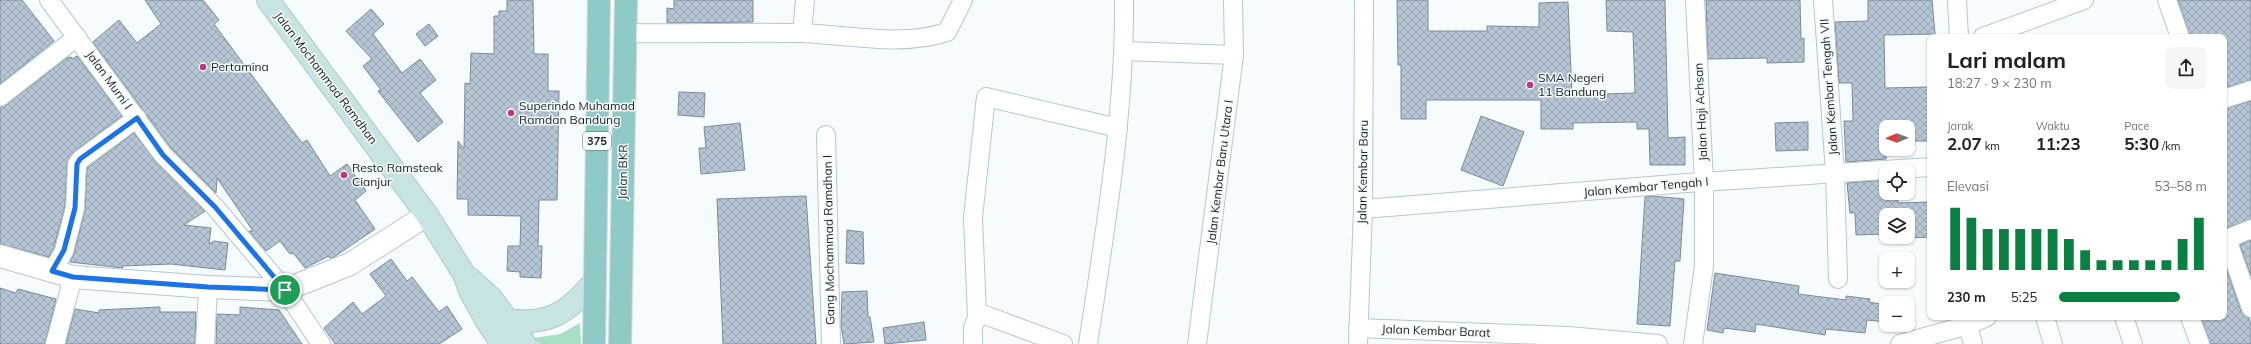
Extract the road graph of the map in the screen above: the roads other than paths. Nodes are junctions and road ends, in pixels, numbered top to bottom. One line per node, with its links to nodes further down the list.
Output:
1 (49, 0): 21 (street, Jalan Murni I)
2 (268, 0): 34 (main road, Jalan Mochammad Ramdhan)
3 (599, 0): 43 (main road, 375)
4 (626, 0): 16 (main road, Jalan BKR / 375)
5 (805, 0): 17 (street)
6 (963, 0): 17 (street)
7 (1124, 0): 22 (street)
8 (1234, 0): 23 (street, Jalan Kembar Baru Utara I)
9 (1364, 0): 33 (street, Jalan Kembar Baru)
10 (1695, 0): 32 (street, Jalan Haji Achsan)
11 (1823, 0): 31 (street, Jalan Kembar Tengah VII)
12 (1957, 0): 18 (street)
13 (2084, 0): 15 (street)
14 (2167, 0): 20 (street)
15 (2062, 4): 19 (street)
16 (626, 33): 17 (street); 62 (main road, Jalan BKR / 375)
17 (802, 33)
18 (1959, 34)
19 (1990, 34)
20 (2179, 34)
21 (77, 36): 25 (street); 27 (street, Jalan Murni I)
22 (1125, 51): 23 (street); 28 (street)
23 (1234, 55): 67 (street, Jalan Kembar Baru Utara I)
24 (2251, 90): 26 (street)
25 (0, 97)
26 (2227, 98)
27 (137, 118): 39 (street); 45 (street, Jalan Murni I)
28 (1118, 128): 47 (street); 66 (street)
29 (826, 135): 63 (street, Gang Mochammad Ramdhan I)
30 (1927, 167): 31 (street, Jalan Kembar Tengah I)
31 (1835, 173): 32 (street, Jalan Kembar Tengah I); 42 (street, Jalan Kembar Tengah VII)
32 (1704, 182): 33 (street, Jalan Kembar Tengah I); 69 (street, Jalan Haji Achsan)
33 (1363, 209): 54 (street, Jalan Kembar Baru)
34 (427, 215): 40 (main road, Jalan Mochammad Ramdhan); 45 (street)
35 (2251, 229): 36 (street)
36 (2227, 240)
37 (2227, 243): 46 (street)
38 (0, 256): 39 (street)
39 (52, 271): 41 (street)
40 (464, 274): 48 (main road, Jalan Mochammad Ramdhan); 59 (main road, Jalan Mochammad Ramdhan)
41 (73, 277): 44 (street); 56 (street)
42 (1838, 279)
43 (594, 282): 48 (main road); 61 (main road, 375)
44 (208, 287): 45 (street); 57 (street)
45 (285, 290): 58 (street, Jalan Murni I)
46 (2251, 308)
47 (977, 317): 64 (street); 65 (street)
48 (507, 320): 60 (main road, Jalan Mochammad Ramdhan)
49 (1980, 320): 53 (street)
50 (2046, 320): 72 (street)
51 (2125, 320): 73 (street)
52 (2191, 320): 74 (street)
53 (1968, 325): 70 (street); 71 (street)
54 (1358, 336): 55 (street, Jalan Kembar Barat)
55 (1567, 340): 68 (street, Jalan Kembar Barat)
56 (56, 344)
57 (205, 344)
58 (320, 344)
59 (502, 344)
60 (525, 344)
61 (594, 344)
62 (620, 344)
63 (831, 344)
64 (973, 344)
65 (1063, 344)
66 (1088, 344)
67 (1197, 344)
68 (1658, 344)
69 (1693, 344)
70 (1900, 344)
71 (1973, 344)
72 (2054, 344)
73 (2133, 344)
74 (2200, 344)

